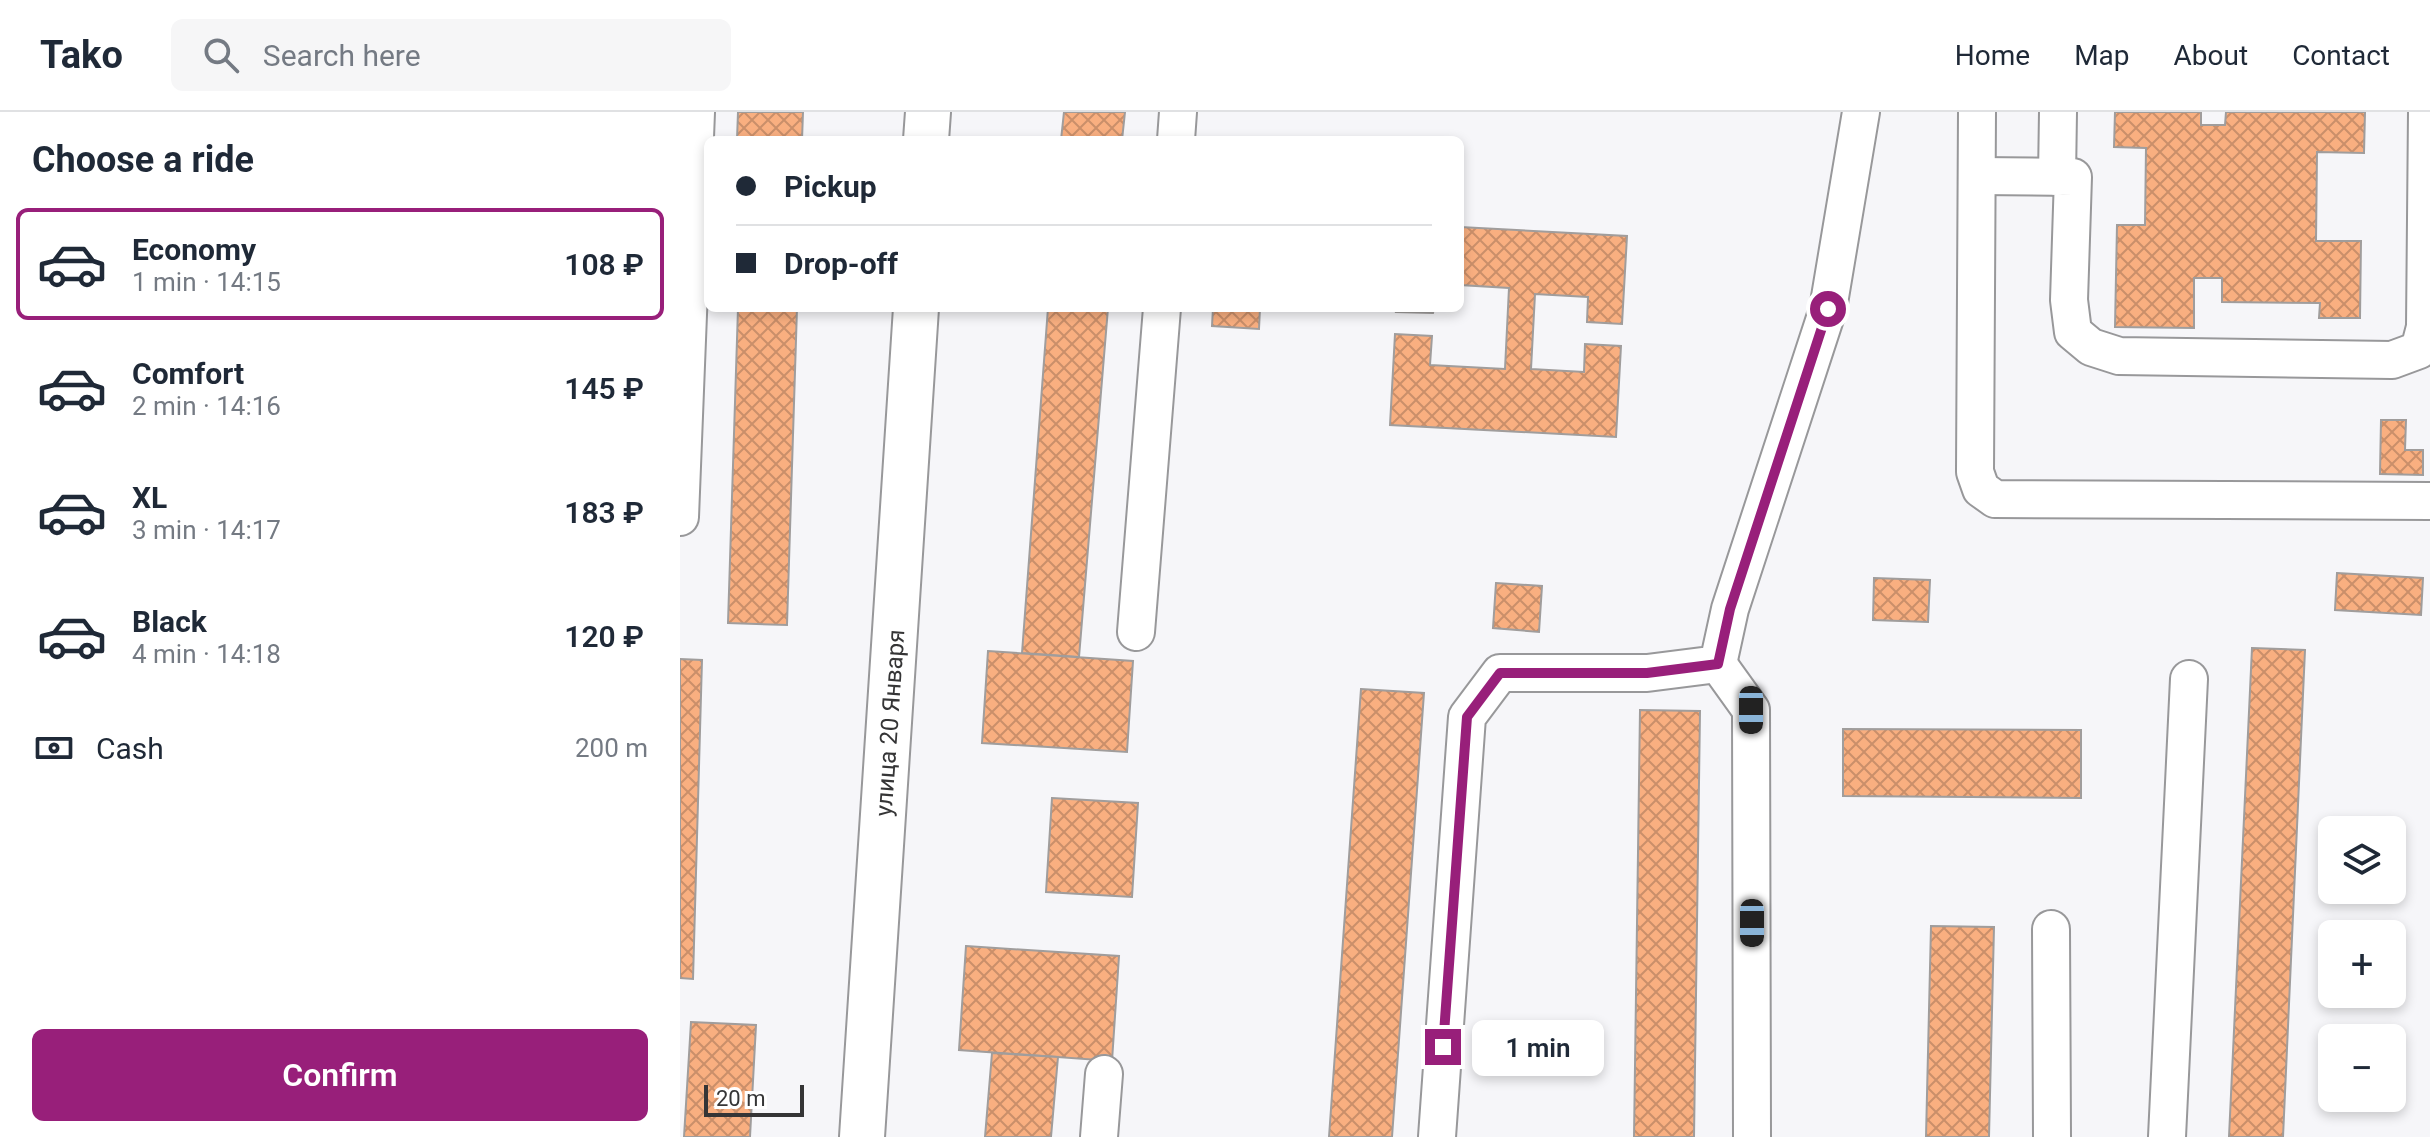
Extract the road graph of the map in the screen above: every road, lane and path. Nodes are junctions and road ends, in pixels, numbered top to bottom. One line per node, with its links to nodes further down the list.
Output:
1 (696, 112): 12 (lane)
2 (928, 112): 8 (main road)
3 (1178, 112): 9 (lane)
4 (1861, 112): 18 (lane)
5 (1977, 112): 10 (lane)
6 (2058, 112): 11 (lane)
7 (2427, 112): 11 (lane)
8 (926, 136)
9 (1176, 136)
10 (1977, 176): 11 (lane); 15 (lane)
11 (2057, 177)
12 (699, 261): 16 (lane)
13 (916, 312): 22 (main road, улица 20 Января)
14 (1162, 312): 17 (lane)
15 (2430, 501)
16 (680, 517)
17 (1136, 632)
18 (1718, 664): 24 (lane); 25 (lane)
19 (2189, 679): 27 (lane)
20 (2051, 929): 26 (lane)
21 (1104, 1074): 23 (lane)
22 (862, 1137)
23 (1099, 1137)
24 (1437, 1137)
25 (1752, 1137)
26 (2052, 1137)
27 (2167, 1137)

